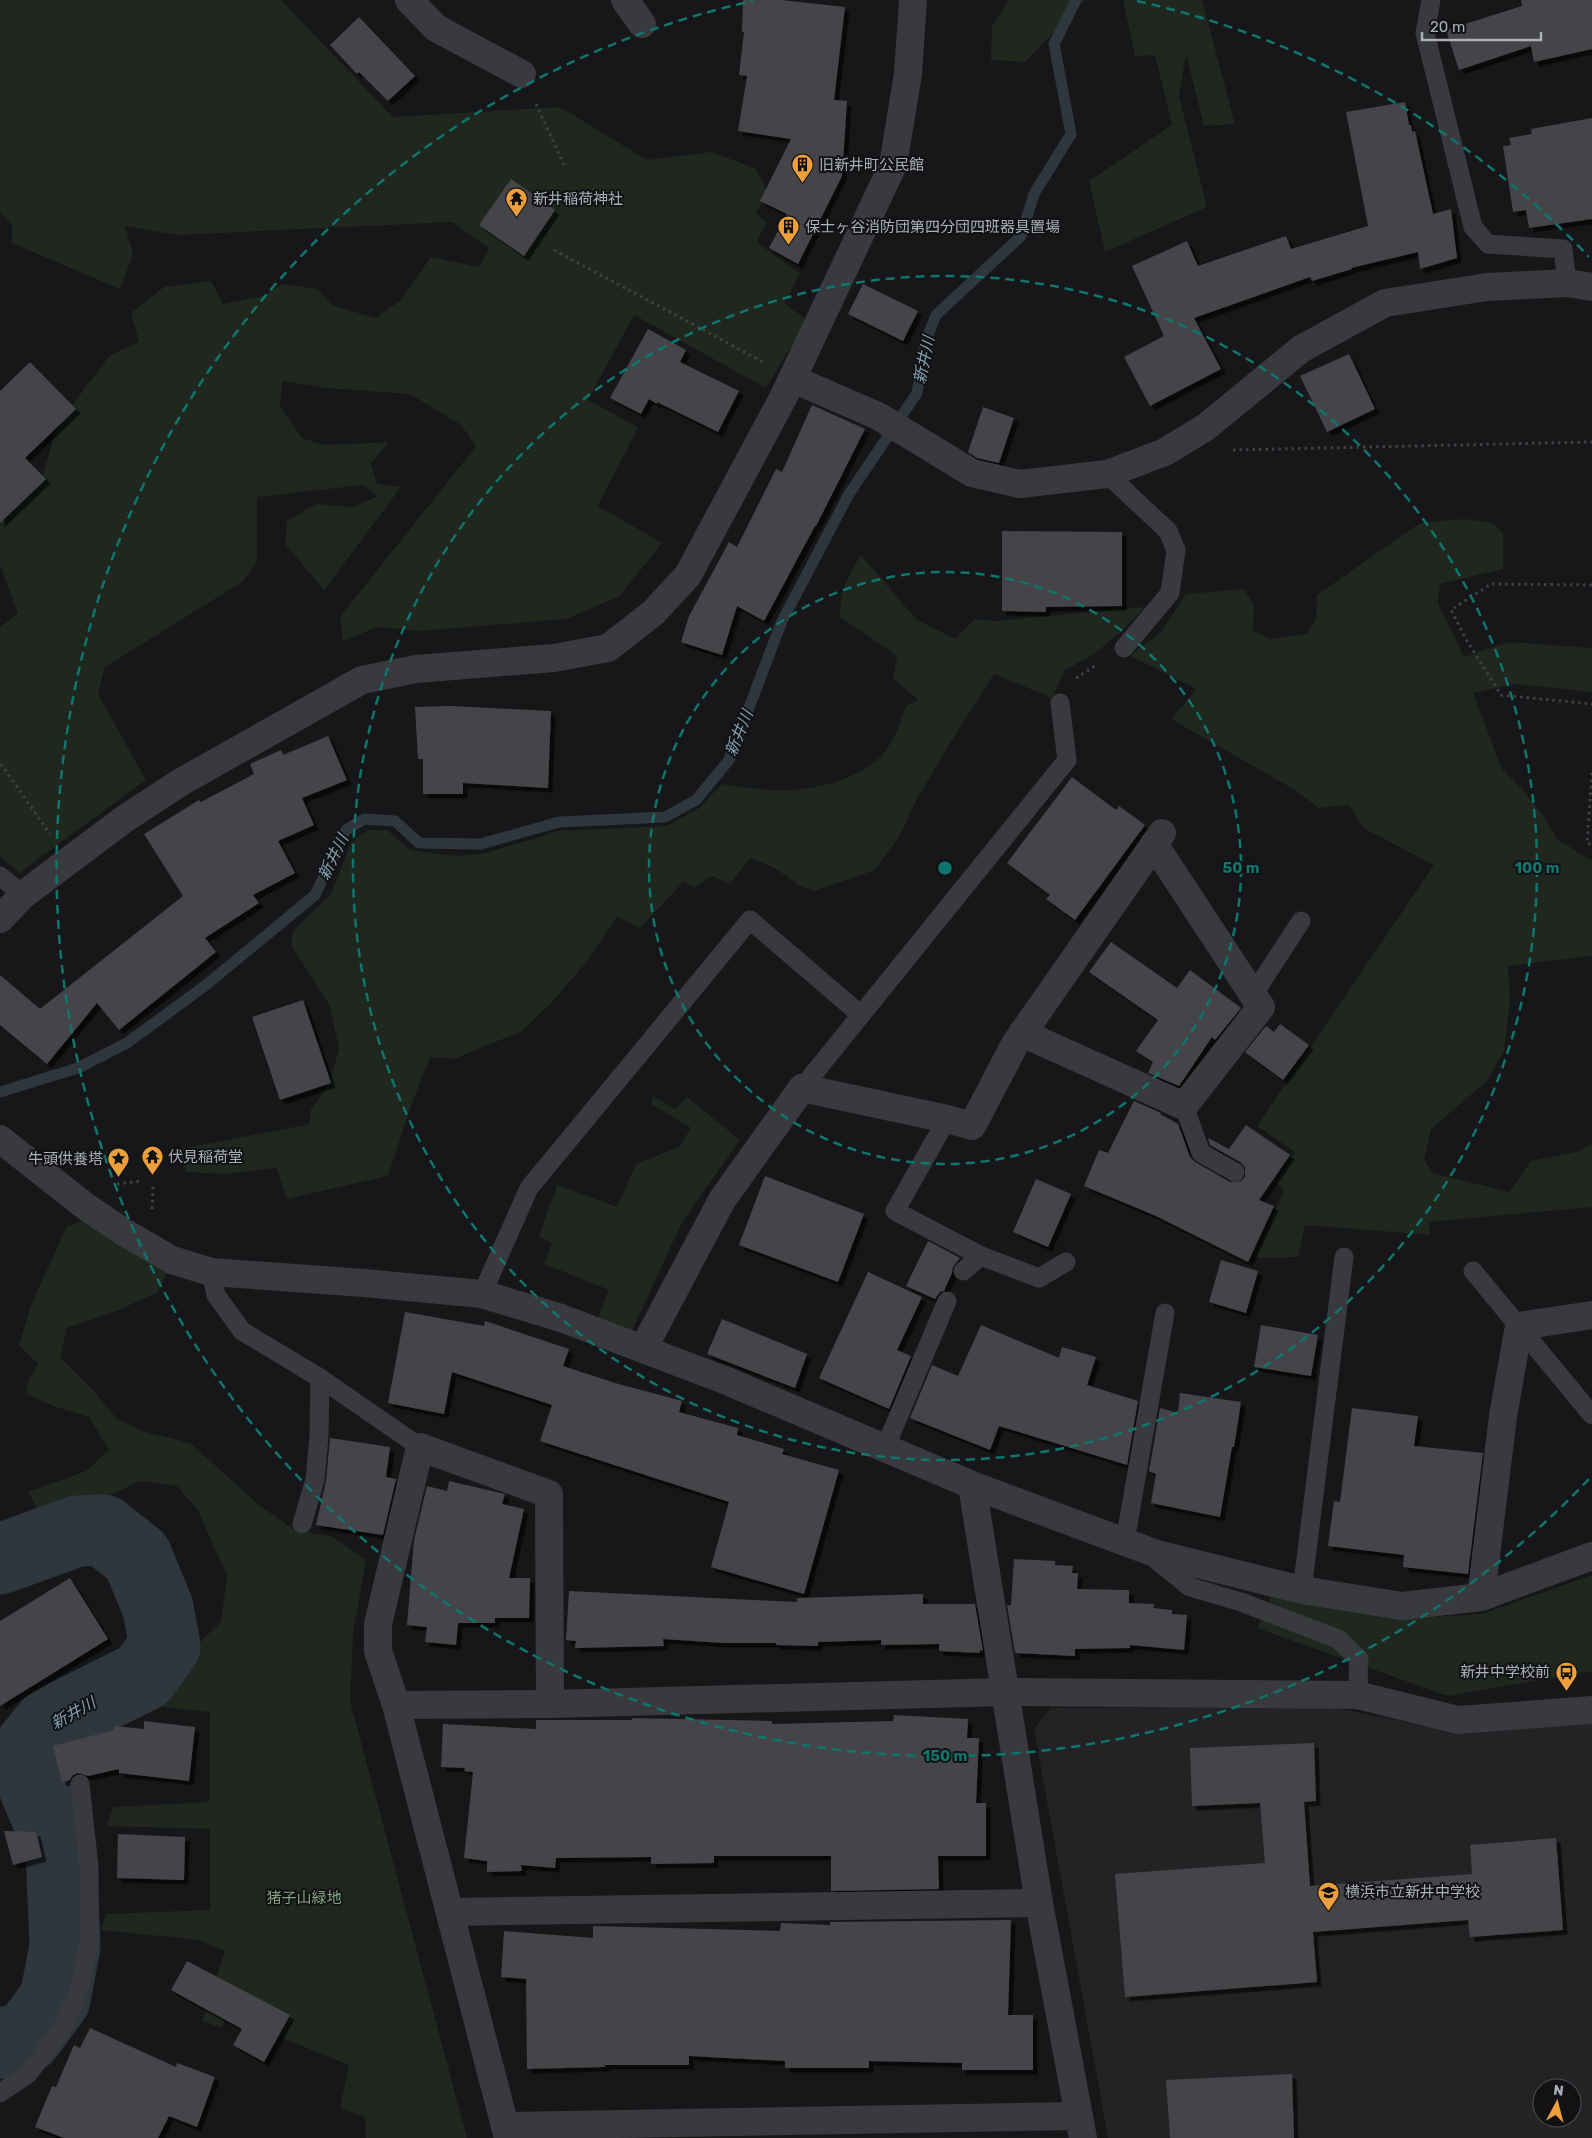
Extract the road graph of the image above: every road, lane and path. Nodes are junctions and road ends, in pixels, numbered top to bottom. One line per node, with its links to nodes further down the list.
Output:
1 (409, 0): 6 (street)
2 (626, 0): 5 (street)
3 (913, 0): 10 (street)
4 (1431, 0): 9 (lane)
5 (642, 24)
6 (522, 74): 7 (path)
7 (564, 165)
8 (554, 250): 10 (path)
9 (1579, 285): 13 (street)
10 (793, 379): 13 (street); 23 (street)
11 (1592, 442): 12 (path)
12 (1223, 451)
13 (1107, 474): 15 (lane)
14 (1592, 585): 17 (path)
15 (1124, 648): 16 (path)
16 (1060, 703): 27 (lane)
17 (1592, 704)
18 (1, 764): 20 (path)
19 (1592, 773): 21 (path)
20 (52, 838)
21 (1592, 846)
22 (0, 876): 23 (lane)
23 (23, 895): 24 (street)
24 (0, 919)
25 (1301, 921): 26 (lane)
26 (1253, 995): 28 (street); 30 (street)
27 (861, 1015): 29 (lane); 44 (lane)
28 (1022, 1033): 30 (street); 31 (street)
29 (802, 1088): 31 (street); 49 (street)
30 (1184, 1106): 33 (lane)
31 (947, 1119): 38 (lane)
32 (0, 1139): 42 (street)
33 (1235, 1172)
34 (141, 1181): 35 (path)
35 (108, 1184)
36 (153, 1187): 37 (path)
37 (152, 1212)
38 (981, 1256): 40 (lane); 43 (lane)
39 (1344, 1257): 58 (lane)
40 (1066, 1262)
41 (1473, 1271): 48 (lane)
42 (211, 1272): 44 (street); 50 (lane)
43 (963, 1272)
44 (482, 1294): 49 (street)
45 (947, 1301): 53 (lane)
46 (1165, 1313): 56 (lane)
47 (1592, 1315): 48 (street)
48 (1519, 1326): 51 (lane); 59 (street)
49 (643, 1349): 53 (street)
50 (320, 1378): 52 (lane); 55 (lane)
51 (1592, 1415)
52 (420, 1447): 62 (street); 63 (street)
53 (885, 1448): 54 (street)
54 (972, 1485): 56 (street); 60 (street)
55 (302, 1524)
56 (1134, 1545): 58 (street); 61 (lane)
57 (1592, 1556): 59 (street)
58 (1302, 1590): 59 (street)
59 (1481, 1597)
60 (1005, 1692): 61 (street); 62 (street); 66 (street)
61 (1356, 1696): 64 (street)
62 (550, 1704): 63 (street)
63 (396, 1705): 67 (street)
64 (1592, 1710)
65 (80, 1784): 68 (lane)
66 (1040, 1903): 67 (street); 69 (street)
67 (450, 1912): 70 (street)
68 (0, 2093)
69 (1081, 2127): 70 (street)
70 (507, 2132)

